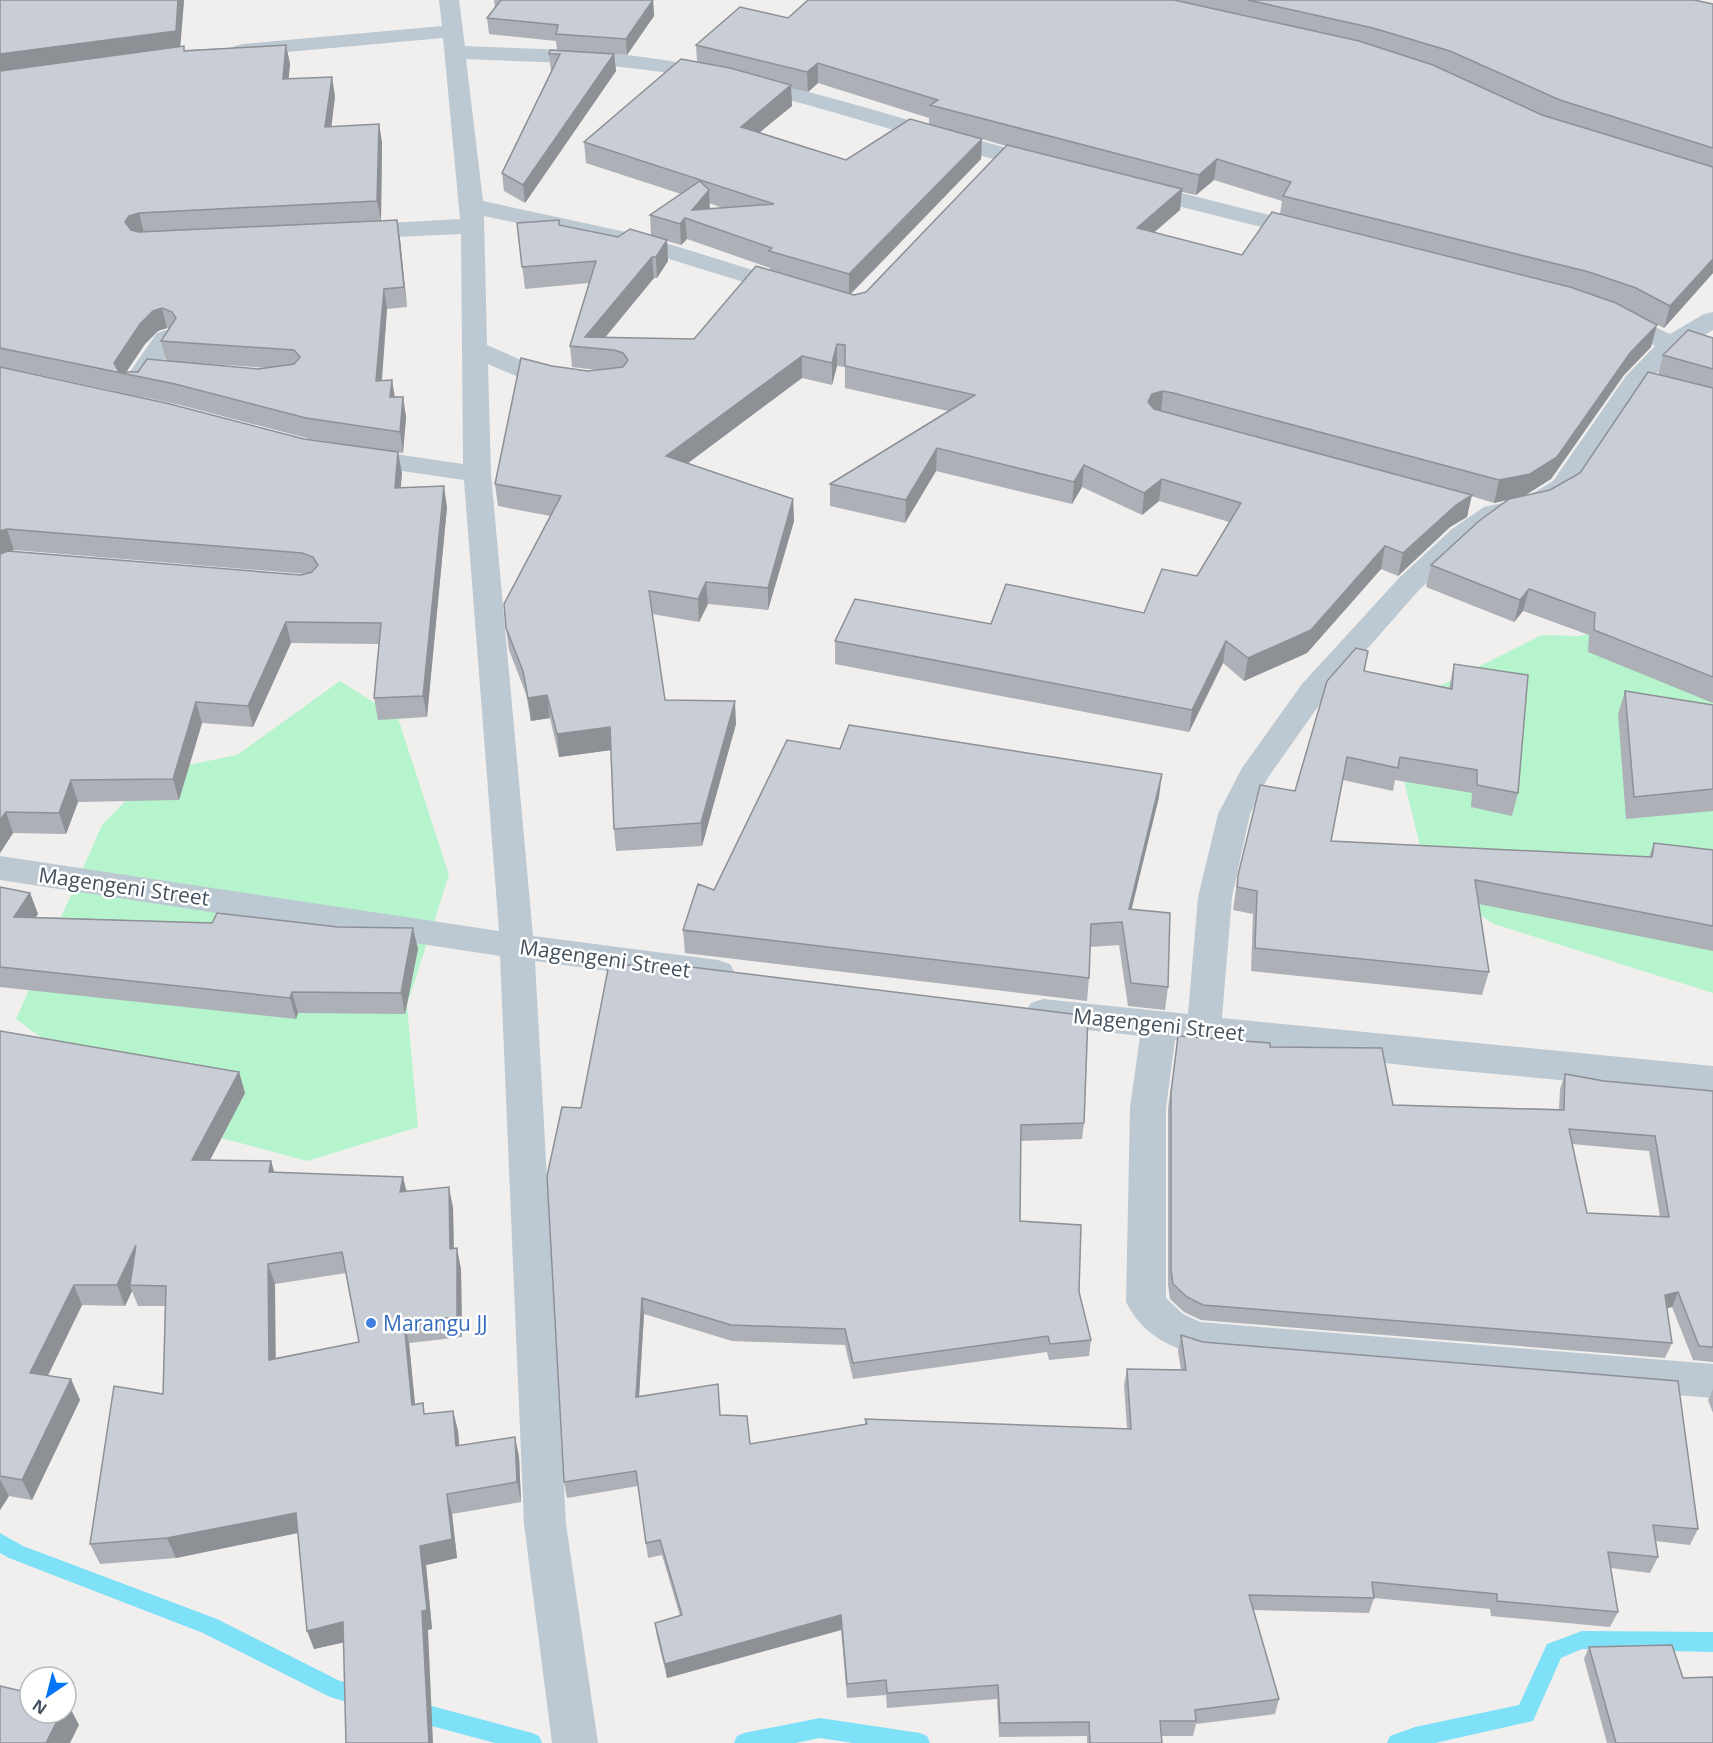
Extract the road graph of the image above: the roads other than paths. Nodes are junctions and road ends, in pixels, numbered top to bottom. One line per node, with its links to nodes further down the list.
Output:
1 (452, 28): 2 (street); 3 (street); 5 (street)
2 (219, 53)
3 (1069, 172)
4 (1114, 183): 7 (street)
5 (472, 216): 6 (street); 8 (street); 13 (street)
6 (331, 233)
7 (1330, 237)
8 (811, 295)
9 (1593, 307): 12 (street)
10 (1713, 319): 12 (street)
11 (166, 338): 14 (street)
12 (1671, 344): 21 (street)
13 (474, 349): 16 (street); 19 (street)
14 (143, 369): 15 (street); 17 (street)
15 (172, 371)
16 (588, 382)
17 (122, 403)
18 (331, 452): 19 (street)
19 (477, 474): 23 (street)
20 (1460, 504): 21 (street)
21 (1494, 513): 27 (street)
22 (0, 868): 23 (street, Magengeni Street)
23 (517, 946): 24 (street, Magengeni Street); 30 (street)
24 (751, 977)
25 (1007, 1008): 26 (street, Magengeni Street)
26 (1159, 1026): 27 (street, Magengeni Street); 29 (street)
27 (1204, 1029): 28 (street, Magengeni Street)
28 (1713, 1080)
29 (1713, 1381)
30 (575, 1743)

